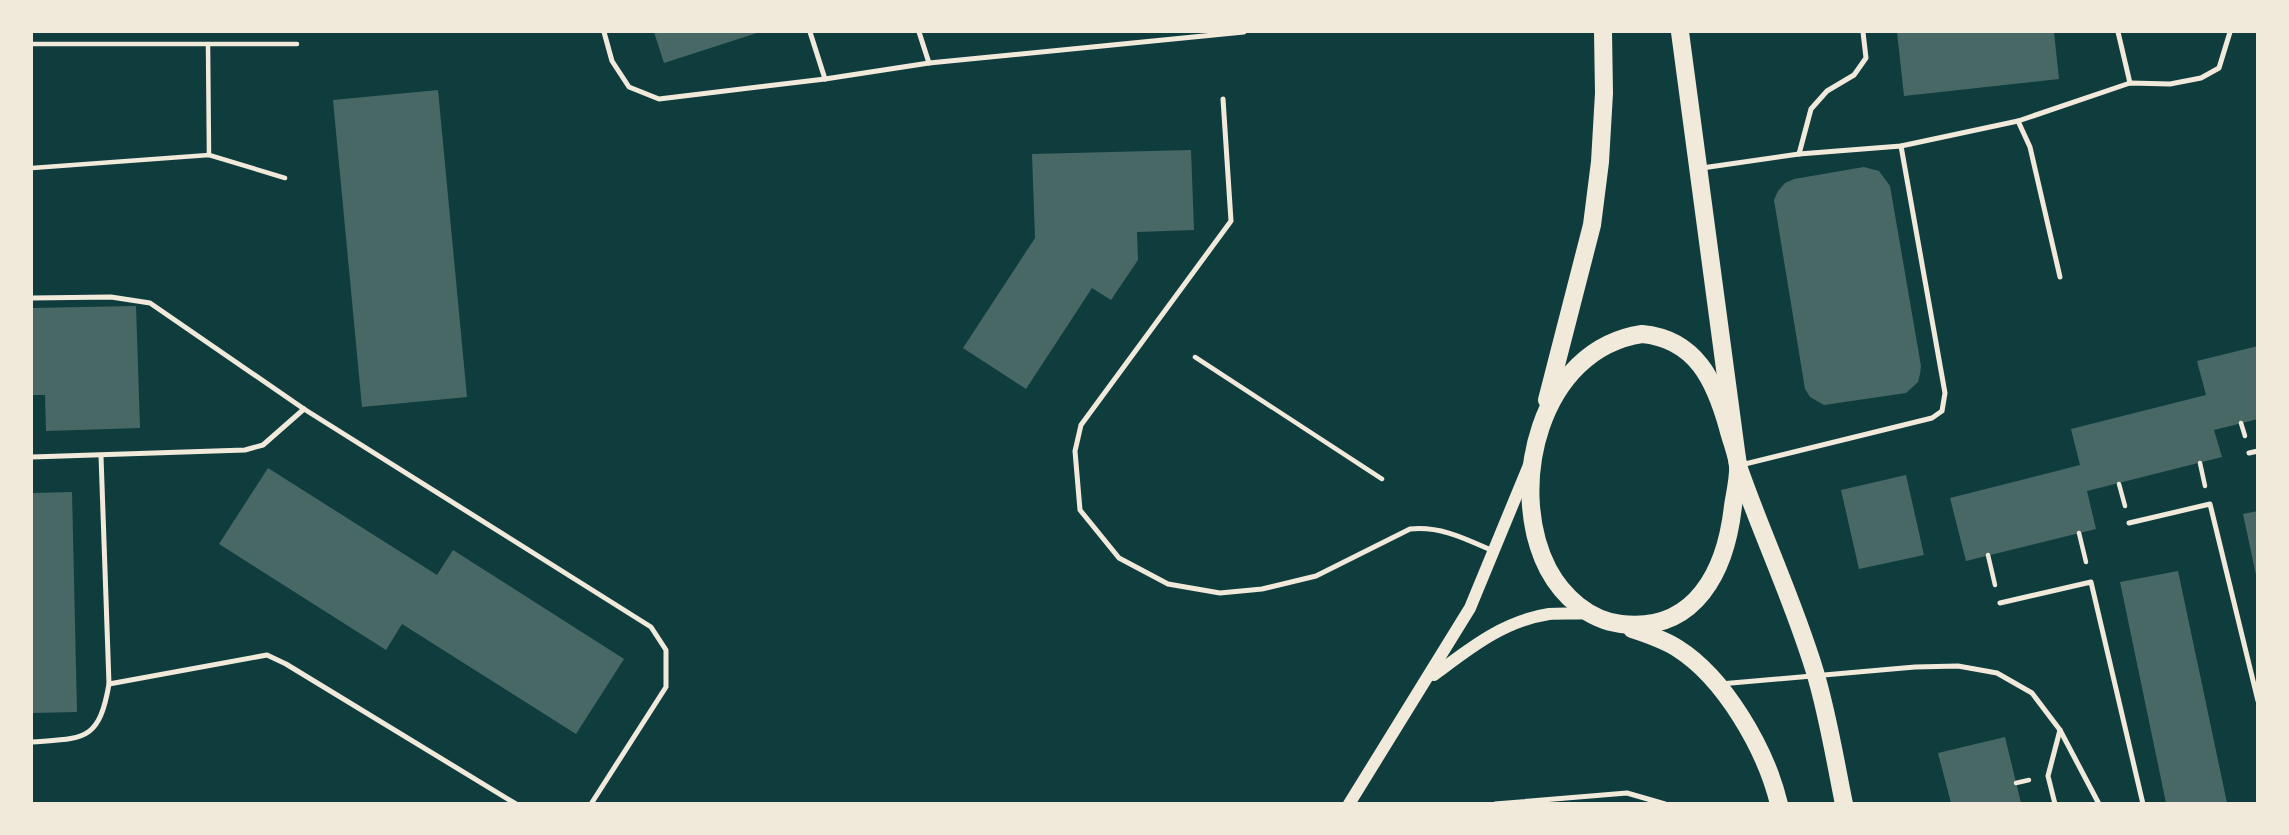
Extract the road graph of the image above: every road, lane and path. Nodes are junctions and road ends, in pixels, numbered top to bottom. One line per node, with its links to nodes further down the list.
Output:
1 (604, 32): 16 (lane)
2 (810, 32): 16 (lane)
3 (919, 32): 15 (lane)
4 (1170, 32): 11 (lane)
5 (1244, 32): 11 (lane)
6 (1603, 32): 30 (main road)
7 (1680, 32): 24 (main road)
8 (1863, 32): 21 (lane)
9 (2118, 32): 17 (lane)
10 (2230, 32): 17 (lane)
11 (1172, 39): 15 (lane)
12 (32, 44): 13 (path)
13 (208, 44): 14 (path); 22 (path)
14 (297, 44)
15 (929, 63): 16 (lane)
16 (825, 79)
17 (2130, 83): 19 (lane)
18 (1223, 99): 40 (lane)
19 (2018, 121): 20 (lane); 26 (lane)
20 (1901, 146): 21 (lane); 36 (lane)
21 (1799, 154): 24 (lane)
22 (209, 155): 23 (path); 25 (path)
23 (32, 168)
24 (1699, 169): 36 (main road)
25 (285, 178)
26 (2060, 278)
27 (32, 298): 29 (lane)
28 (1195, 357): 37 (path)
29 (304, 410): 34 (lane); 54 (lane)
30 (1540, 427): 33 (main road); 36 (main road)
31 (2258, 451): 32 (lane)
32 (2249, 453)
33 (1532, 455): 40 (street); 44 (main road)
34 (101, 456): 35 (lane); 48 (lane)
35 (32, 457)
36 (1738, 466): 45 (main road); 46 (main road)
37 (1382, 478)
38 (2129, 523): 50 (lane)
39 (2079, 533): 42 (path)
40 (1494, 551): 47 (street)
41 (1988, 555): 43 (path)
42 (2091, 582): 43 (lane); 62 (lane)
43 (2000, 603)
44 (1587, 613): 45 (main road); 47 (street)
45 (1615, 623): 49 (main road)
46 (1816, 675): 49 (lane); 51 (lane); 59 (main road)
47 (1428, 679): 55 (street)
48 (109, 684): 52 (lane); 53 (lane)
49 (1717, 684): 58 (main road)
50 (2258, 701)
51 (2060, 730): 60 (lane); 61 (lane)
52 (32, 742)
53 (516, 803)
54 (591, 803)
55 (1349, 803)
56 (1495, 803): 57 (lane)
57 (1665, 803)
58 (1779, 803)
59 (1844, 803)
60 (2055, 803)
61 (2099, 803)
62 (2143, 803)

